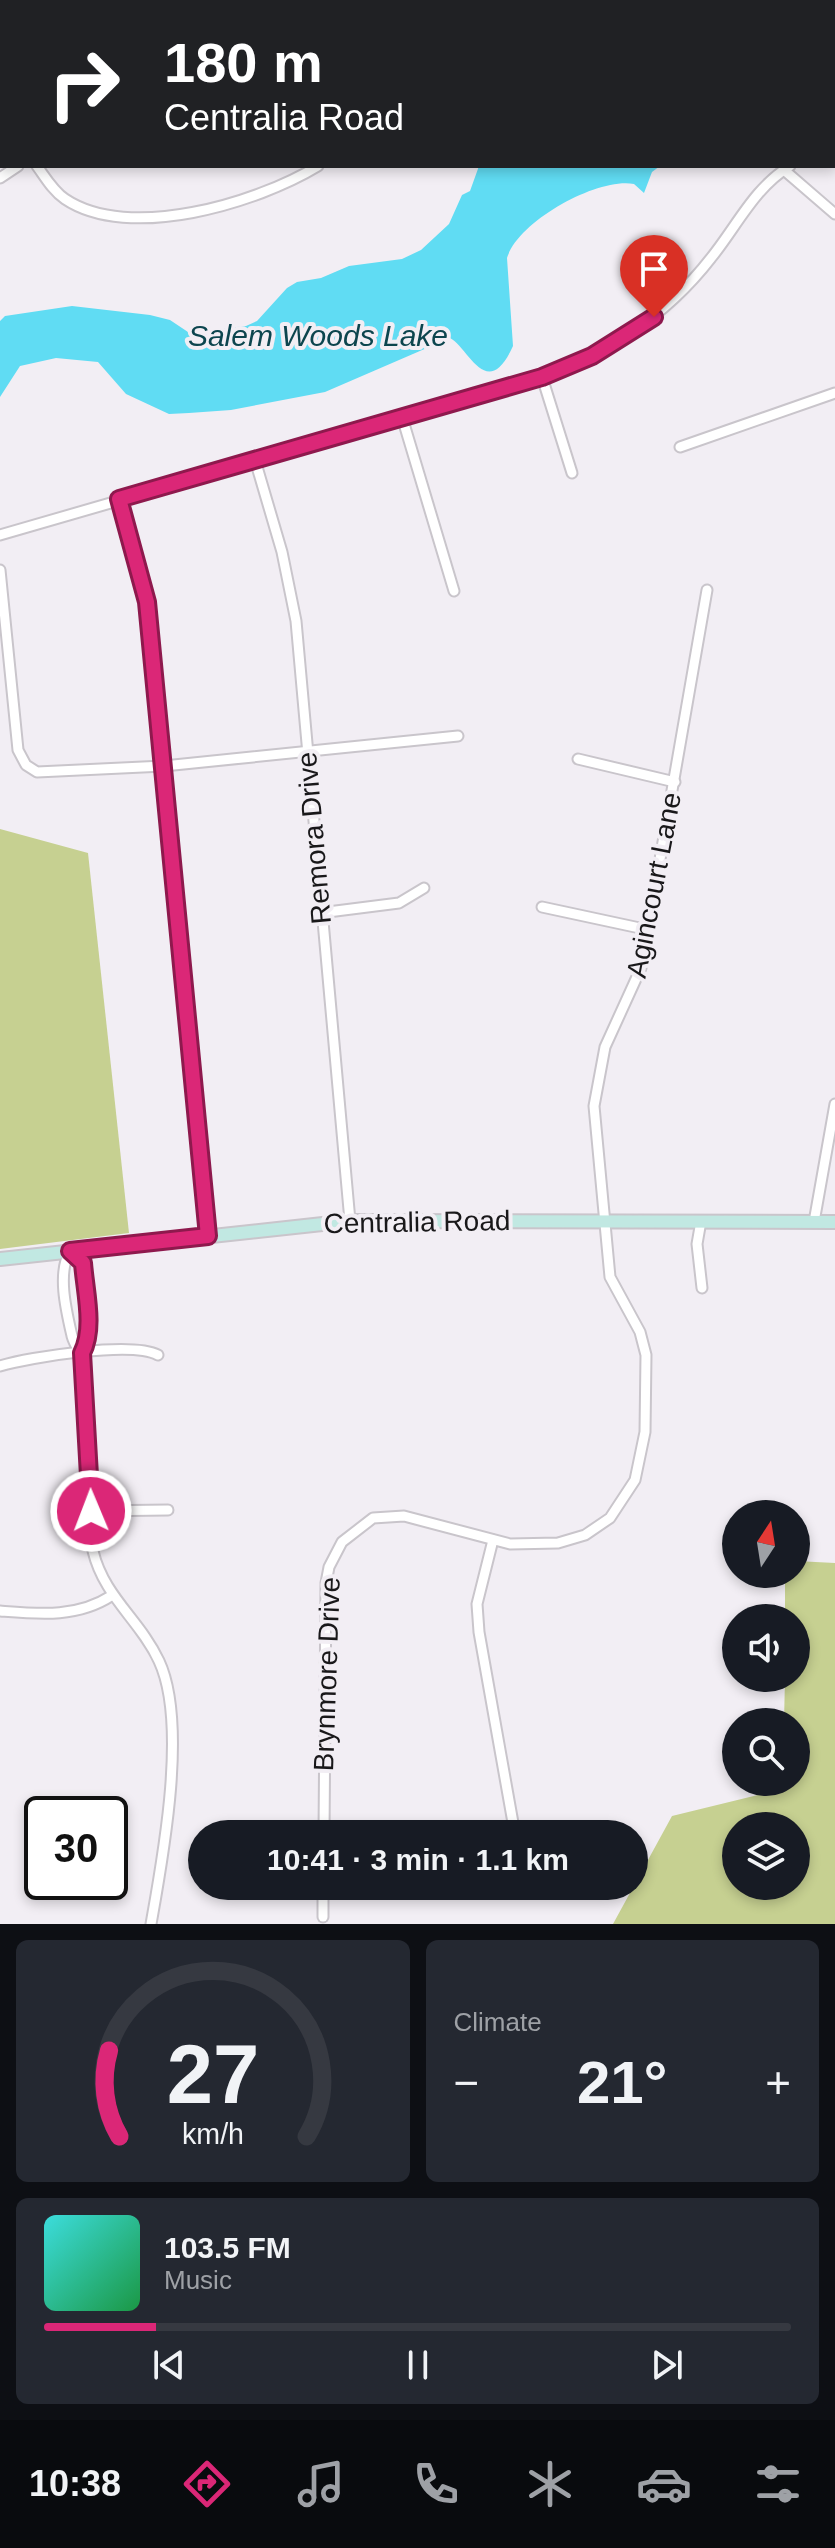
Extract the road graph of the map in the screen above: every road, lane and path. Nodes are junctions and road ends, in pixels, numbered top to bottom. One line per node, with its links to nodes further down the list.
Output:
1 (39, 168): 2 (street)
2 (314, 168)
3 (787, 168): 4 (street); 5 (street)
4 (835, 214)
5 (542, 377): 7 (street); 10 (street)
6 (835, 393): 8 (street)
7 (402, 417): 9 (street); 15 (street)
8 (680, 447)
9 (255, 460): 11 (street); 17 (street, Remora Drive)
10 (572, 473)
11 (119, 499): 12 (street); 19 (street)
12 (0, 535)
13 (0, 570): 19 (street)
14 (707, 590): 20 (street, Agincourt Lane)
15 (454, 591)
16 (458, 736): 17 (street)
17 (306, 753): 19 (street); 23 (street, Remora Drive)
18 (578, 759): 20 (street)
19 (164, 766): 31 (street)
20 (675, 782): 24 (street, Agincourt Lane)
21 (424, 888): 23 (street)
22 (542, 907): 24 (street)
23 (320, 913): 26 (street, Remora Drive)
24 (649, 930): 27 (street, Agincourt Lane)
25 (835, 1104): 29 (street)
26 (350, 1221): 27 (main road, Centralia Road); 31 (main road, Centralia Road)
27 (608, 1221): 28 (main road, Centralia Road); 40 (street, Brynmore Drive)
28 (701, 1221): 29 (main road, Centralia Road); 34 (street)
29 (814, 1222): 30 (main road, Centralia Road)
30 (835, 1222)
31 (208, 1236): 32 (main road, Centralia Road)
32 (70, 1251): 33 (main road, Centralia Road); 35 (street); 35 (street)
33 (0, 1259)
34 (702, 1288)
35 (82, 1353): 36 (street); 37 (street); 39 (street)
36 (158, 1355)
37 (0, 1366)
38 (168, 1510): 39 (street)
39 (91, 1511): 41 (street)
40 (493, 1540): 43 (street, Brynmore Drive); 44 (street)
41 (111, 1596): 42 (street); 47 (street)
42 (0, 1611)
43 (324, 1820)
44 (513, 1820)
45 (323, 1900): 46 (street)
46 (323, 1917)
47 (151, 1924)

